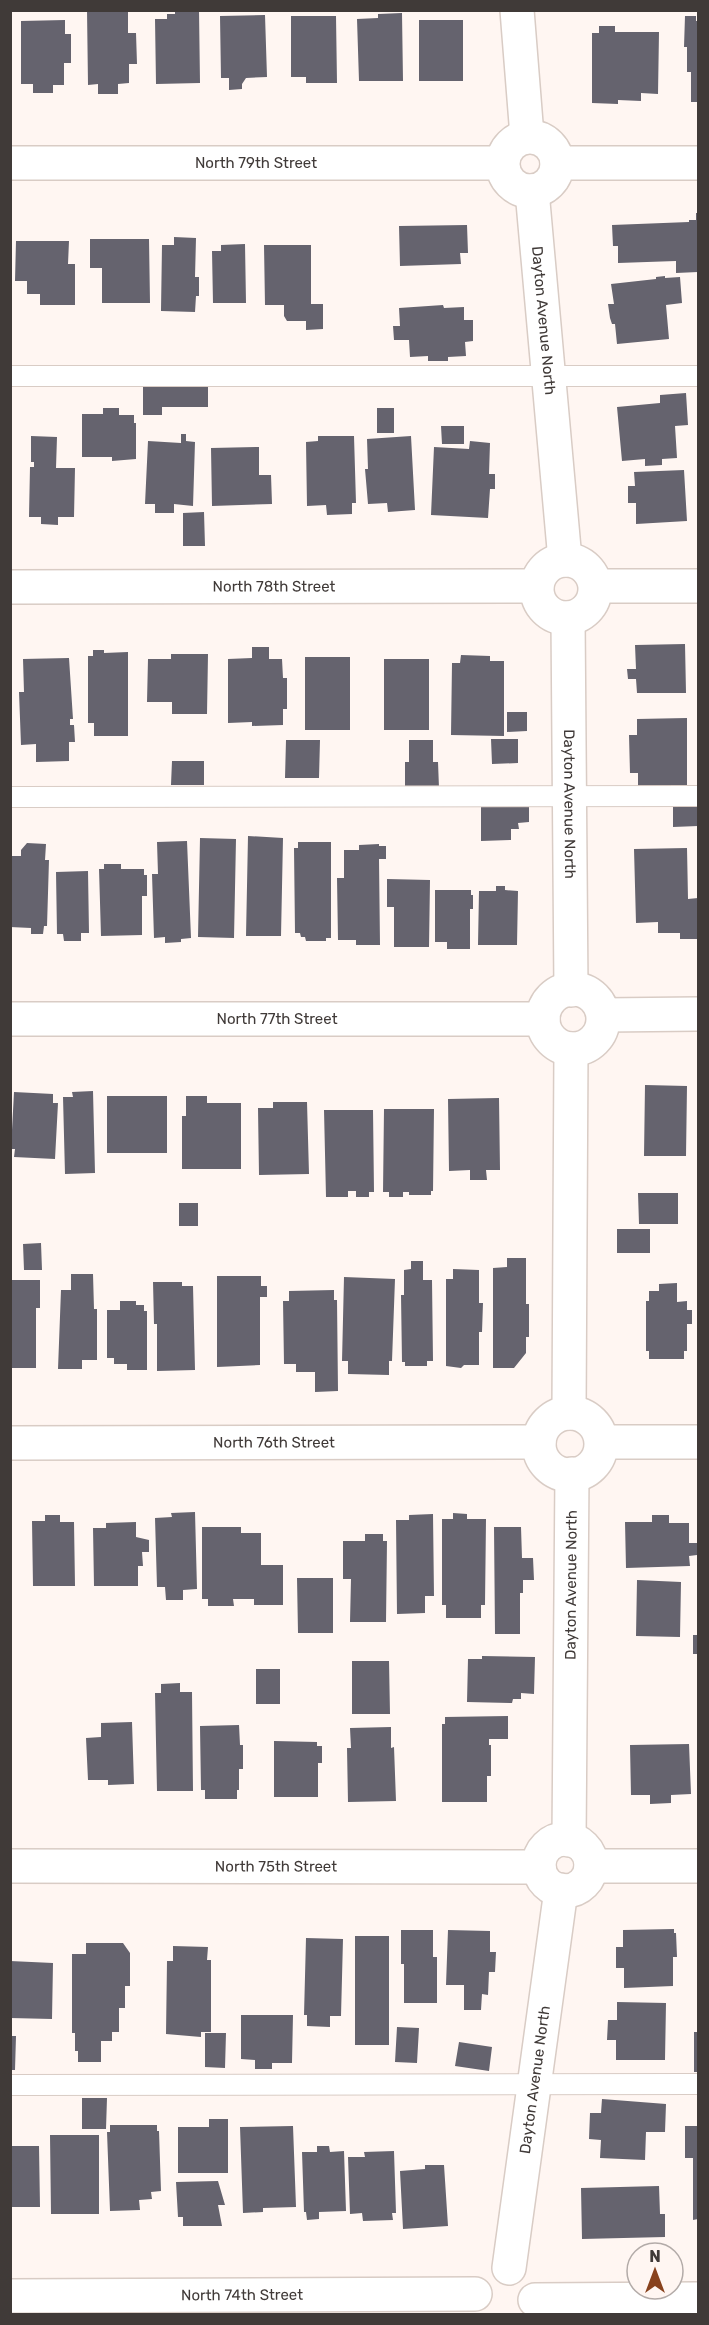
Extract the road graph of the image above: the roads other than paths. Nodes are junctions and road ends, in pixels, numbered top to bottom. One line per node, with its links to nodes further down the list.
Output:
1 (517, 10): 2 (street)
2 (527, 136): 4 (street); 5 (street)
3 (10, 163): 4 (street, North 79th Street)
4 (502, 163): 7 (street)
5 (557, 163): 6 (street); 7 (street)
6 (699, 163)
7 (532, 191): 9 (street, Dayton Avenue North)
8 (10, 376): 9 (lane)
9 (548, 376): 10 (lane); 11 (street, Dayton Avenue North)
10 (699, 376)
11 (565, 560): 12 (street); 13 (street)
12 (537, 586): 15 (street, North 78th Street); 16 (street)
13 (596, 586): 14 (street); 16 (street)
14 (699, 586)
15 (10, 587)
16 (567, 618): 17 (street, Dayton Avenue North)
17 (571, 796): 18 (lane); 19 (lane); 20 (street, Dayton Avenue North)
18 (699, 796)
19 (10, 797)
20 (571, 990): 22 (street); 24 (street)
21 (699, 1014): 22 (street)
22 (604, 1015): 25 (street)
23 (10, 1019): 24 (street, North 77th Street)
24 (543, 1019): 25 (street)
25 (571, 1048): 26 (street)
26 (569, 1413): 27 (street); 28 (street)
27 (539, 1442): 30 (street, North 76th Street); 31 (street)
28 (603, 1442): 29 (street); 31 (street)
29 (699, 1442)
30 (10, 1443)
31 (572, 1474): 32 (street, Dayton Avenue North)
32 (569, 1840): 34 (street); 36 (street)
33 (10, 1866): 36 (street, North 75th Street)
34 (591, 1866): 35 (street); 36 (street)
35 (699, 1866)
36 (550, 1879): 37 (street, Dayton Avenue North)
37 (534, 2084): 38 (lane); 39 (lane); 40 (street, Dayton Avenue North)
38 (699, 2084)
39 (10, 2085)
40 (509, 2268): 43 (street); 44 (street)
41 (10, 2296): 43 (street, North 74th Street)
42 (699, 2299): 44 (street)
43 (478, 2304)
44 (532, 2307)

